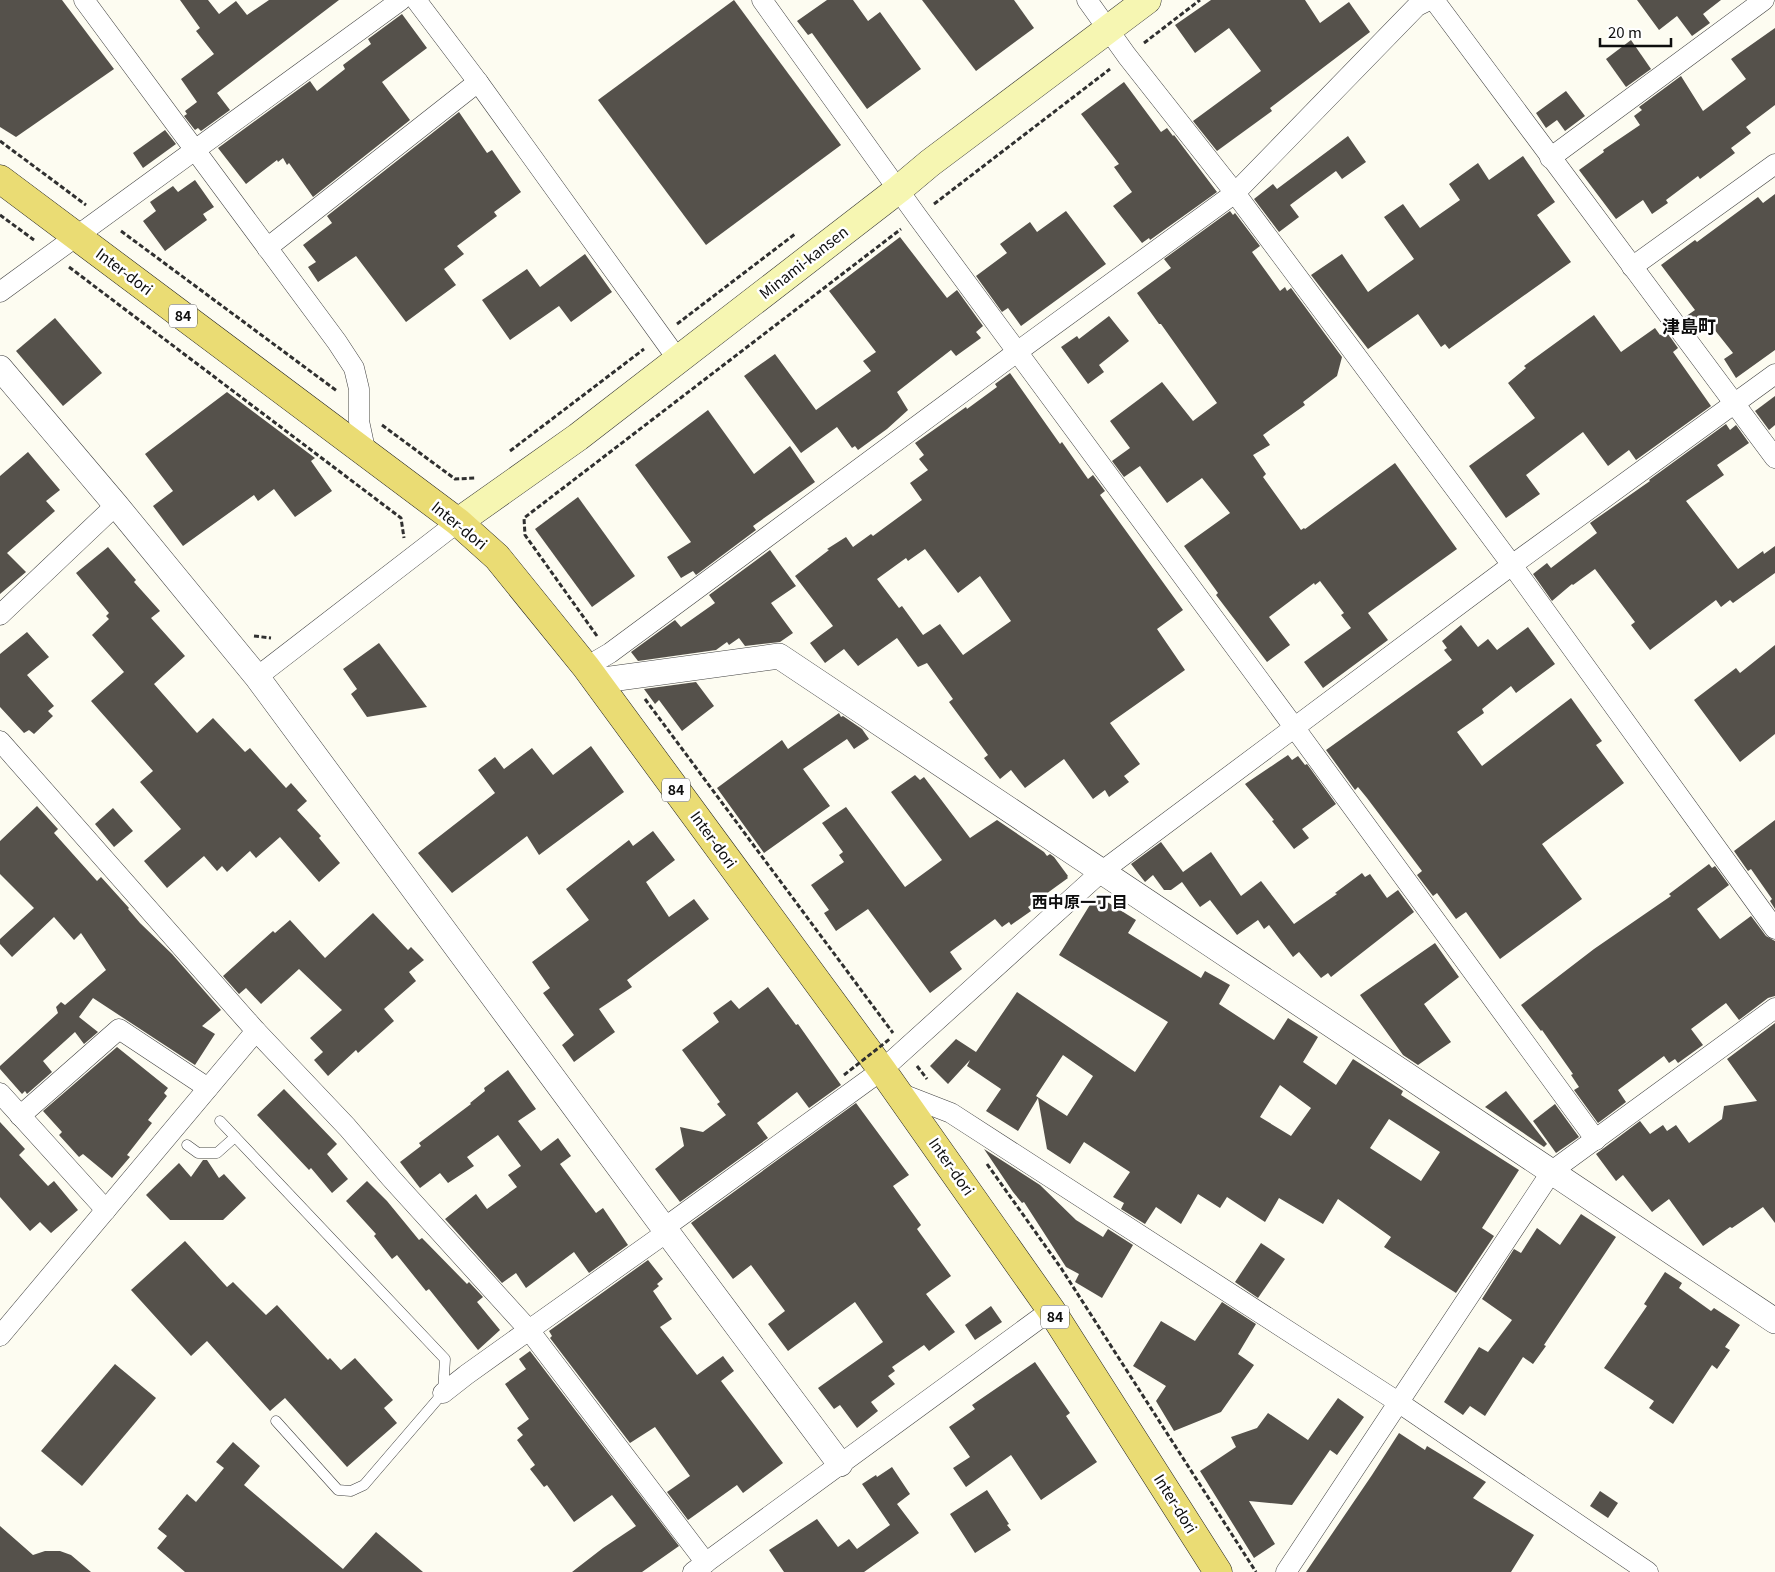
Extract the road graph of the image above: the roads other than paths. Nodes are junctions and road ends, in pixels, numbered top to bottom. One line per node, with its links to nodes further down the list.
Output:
1 (84, 0): 12 (street)
2 (401, 0): 12 (street)
3 (416, 0): 11 (street)
4 (762, 0): 16 (street)
5 (1087, 0): 10 (street)
6 (1148, 0): 10 (main road, Minami-kansen)
7 (1429, 0): 17 (street)
8 (1434, 0): 13 (street)
9 (1764, 0): 13 (street)
10 (1109, 30): 16 (main road, Minami-kansen); 17 (street)
11 (478, 82): 19 (street); 23 (street)
12 (196, 151): 18 (street); 19 (street)
13 (1550, 158): 20 (street)
14 (1775, 164): 20 (street)
15 (0, 179): 18 (main road, Inter-dori / 84)
16 (899, 190): 22 (street); 23 (main road, Minami-kansen)
17 (1235, 193): 22 (street); 31 (street)
18 (77, 236): 21 (street); 27 (main road, Inter-dori / 84)
19 (268, 248): 27 (street)
20 (1632, 267): 26 (street)
21 (0, 292)
22 (1017, 352): 33 (street); 35 (street)
23 (679, 361): 30 (main road, Minami-kansen)
24 (0, 368): 29 (street)
25 (1775, 374): 26 (street)
26 (1735, 403): 28 (street); 31 (street)
27 (366, 454): 30 (main road, Inter-dori / 84)
28 (1775, 458)
29 (116, 505): 32 (street); 34 (street)
30 (458, 522): 33 (main road, Inter-dori / 84); 34 (street)
31 (1512, 565): 35 (street); 38 (street)
32 (0, 615)
33 (591, 674): 37 (street); 41 (main road, Inter-dori / 84)
34 (257, 677): 51 (street)
35 (1294, 727): 37 (street); 47 (street)
36 (0, 741): 40 (street)
37 (1100, 872): 41 (street); 49 (street)
38 (1775, 929)
39 (1775, 1008): 47 (street)
40 (256, 1031): 42 (street); 54 (street)
41 (882, 1070): 43 (main road, Inter-dori / 84); 51 (street)
42 (208, 1088): 44 (street); 50 (street)
43 (897, 1092): 52 (main road, Inter-dori / 84); 57 (street)
44 (7, 1104): 50 (street)
45 (220, 1121): 46 (lane)
46 (234, 1137): 48 (lane); 56 (lane)
47 (1596, 1140): 49 (street)
48 (187, 1144)
49 (1552, 1171): 53 (street); 57 (street)
50 (106, 1210): 55 (street)
51 (665, 1230): 54 (street); 59 (street)
52 (1051, 1310): 59 (street); 61 (main road, Inter-dori / 84)
53 (1775, 1321)
54 (529, 1330): 56 (street); 60 (street)
55 (0, 1336)
56 (443, 1393): 58 (lane)
57 (1398, 1402): 62 (street); 63 (street)
58 (276, 1421)
59 (840, 1464): 60 (street)
60 (698, 1569)
61 (1218, 1572)
62 (1286, 1572)
63 (1648, 1572)

